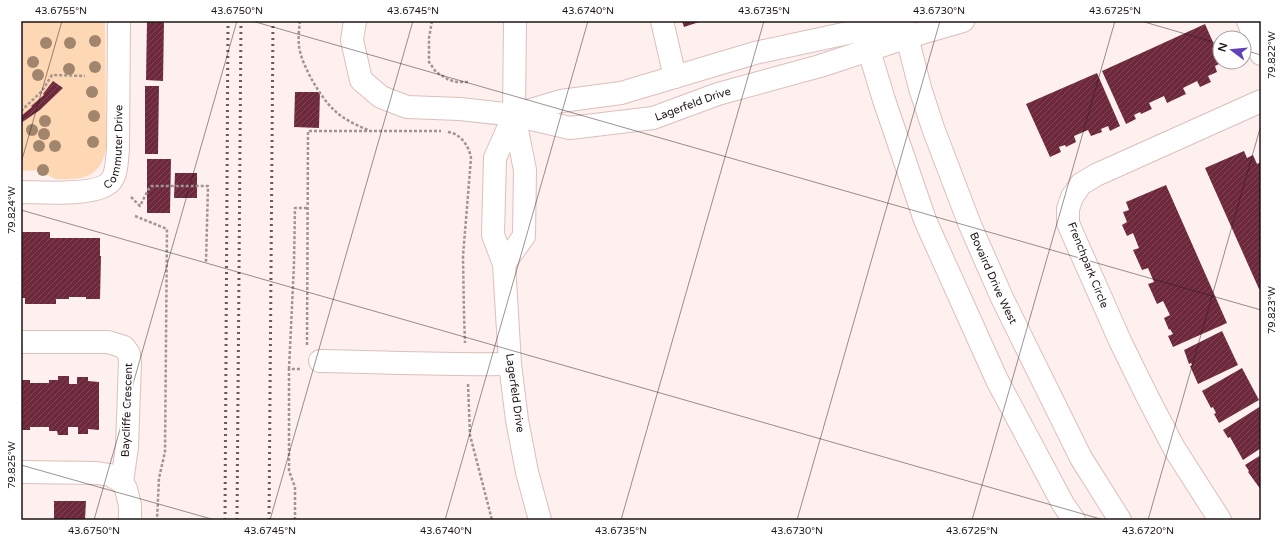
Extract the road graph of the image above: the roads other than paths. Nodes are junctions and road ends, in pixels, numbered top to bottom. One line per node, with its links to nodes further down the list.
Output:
1 (119, 21): 15 (street, Commuter Drive)
2 (355, 21): 14 (street)
3 (515, 21): 14 (street)
4 (662, 21): 12 (street)
5 (892, 21): 8 (street)
6 (963, 21): 9 (street, Lagerfeld Drive)
7 (1248, 21): 11 (street)
8 (861, 25): 10 (street); 12 (street)
9 (906, 29): 10 (street, Lagerfeld Drive); 25 (street, Bovaird Drive West)
10 (869, 50): 14 (street, Lagerfeld Drive); 24 (street)
11 (1261, 54)
12 (675, 77): 14 (street)
13 (1261, 101): 26 (street, Frenchpark Circle)
14 (514, 115): 16 (street, Lagerfeld Drive); 16 (street)
15 (21, 192)
16 (504, 264): 19 (street, Lagerfeld Drive)
17 (21, 342): 21 (street, Baycliffe Crescent)
18 (312, 359): 19 (street)
19 (510, 364): 23 (street, Lagerfeld Drive)
20 (21, 472): 21 (street)
21 (122, 482): 22 (street, Baycliffe Crescent)
22 (130, 520)
23 (540, 520)
24 (1074, 520)
25 (1120, 520)
26 (1220, 520)

